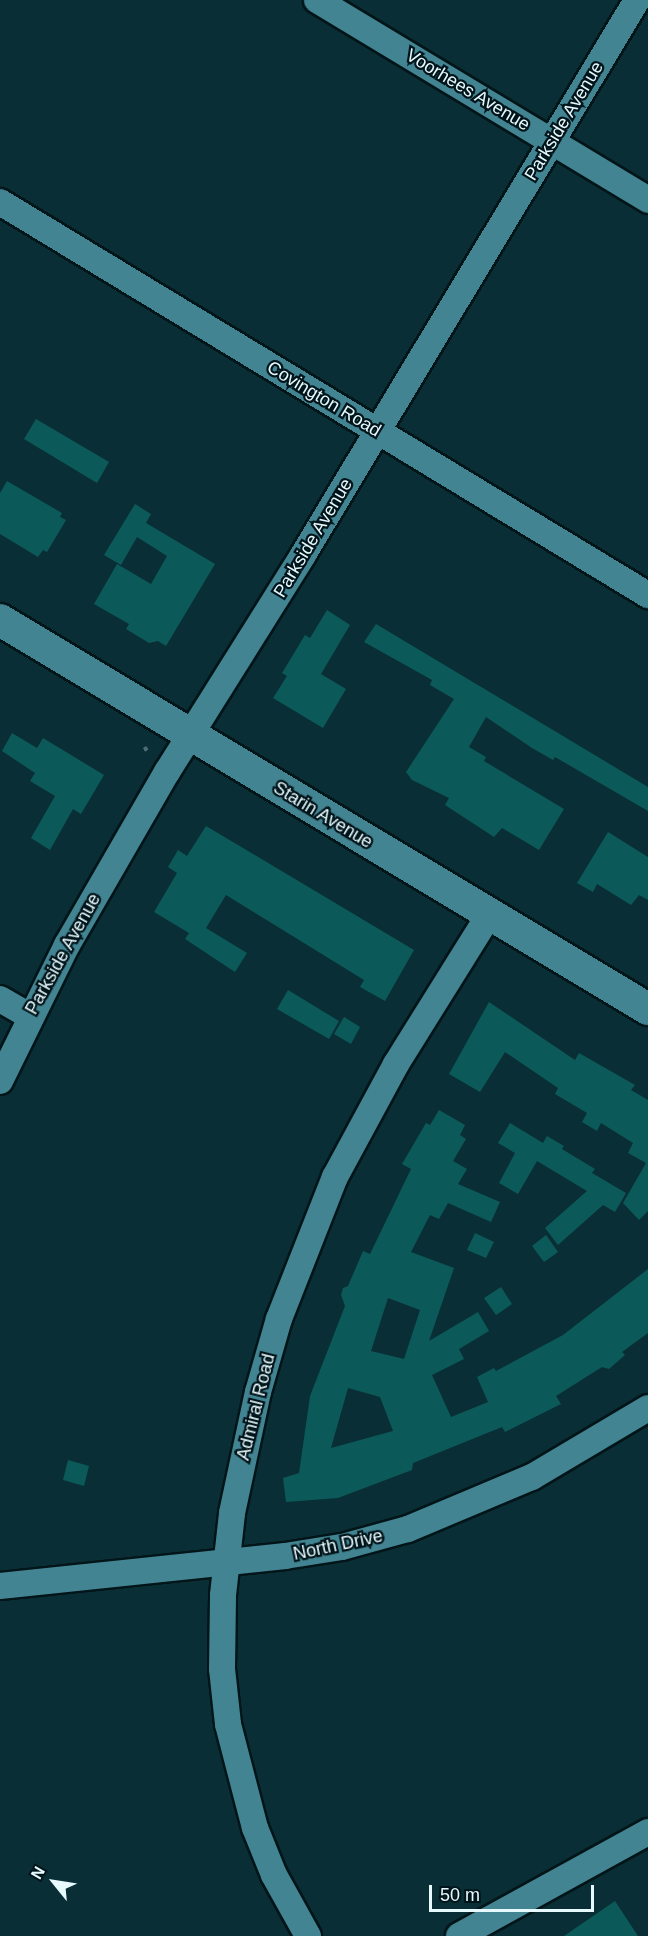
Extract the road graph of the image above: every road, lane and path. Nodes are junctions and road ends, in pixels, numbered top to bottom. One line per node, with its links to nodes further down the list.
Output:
1 (318, 0): 3 (street, Voorhees Avenue)
2 (637, 0): 3 (street, Parkside Avenue)
3 (552, 141): 4 (street, Voorhees Avenue); 6 (street, Parkside Avenue)
4 (648, 200)
5 (0, 202): 6 (street, Covington Road)
6 (378, 431): 7 (street, Covington Road); 9 (street, Parkside Avenue)
7 (648, 595)
8 (0, 620): 9 (street, Starin Avenue)
9 (190, 735): 10 (street, Starin Avenue); 13 (street, Parkside Avenue)
10 (489, 915): 12 (street, Starin Avenue); 16 (street, Admiral Road)
11 (0, 999): 13 (street)
12 (648, 1009)
13 (29, 1017): 14 (street, Parkside Avenue)
14 (0, 1081)
15 (648, 1408): 16 (street, North Drive)
16 (225, 1563): 17 (street, North Drive); 19 (street, Admiral Road)
17 (0, 1587)
18 (644, 1839): 20 (street)
19 (308, 1936)
20 (459, 1936)

